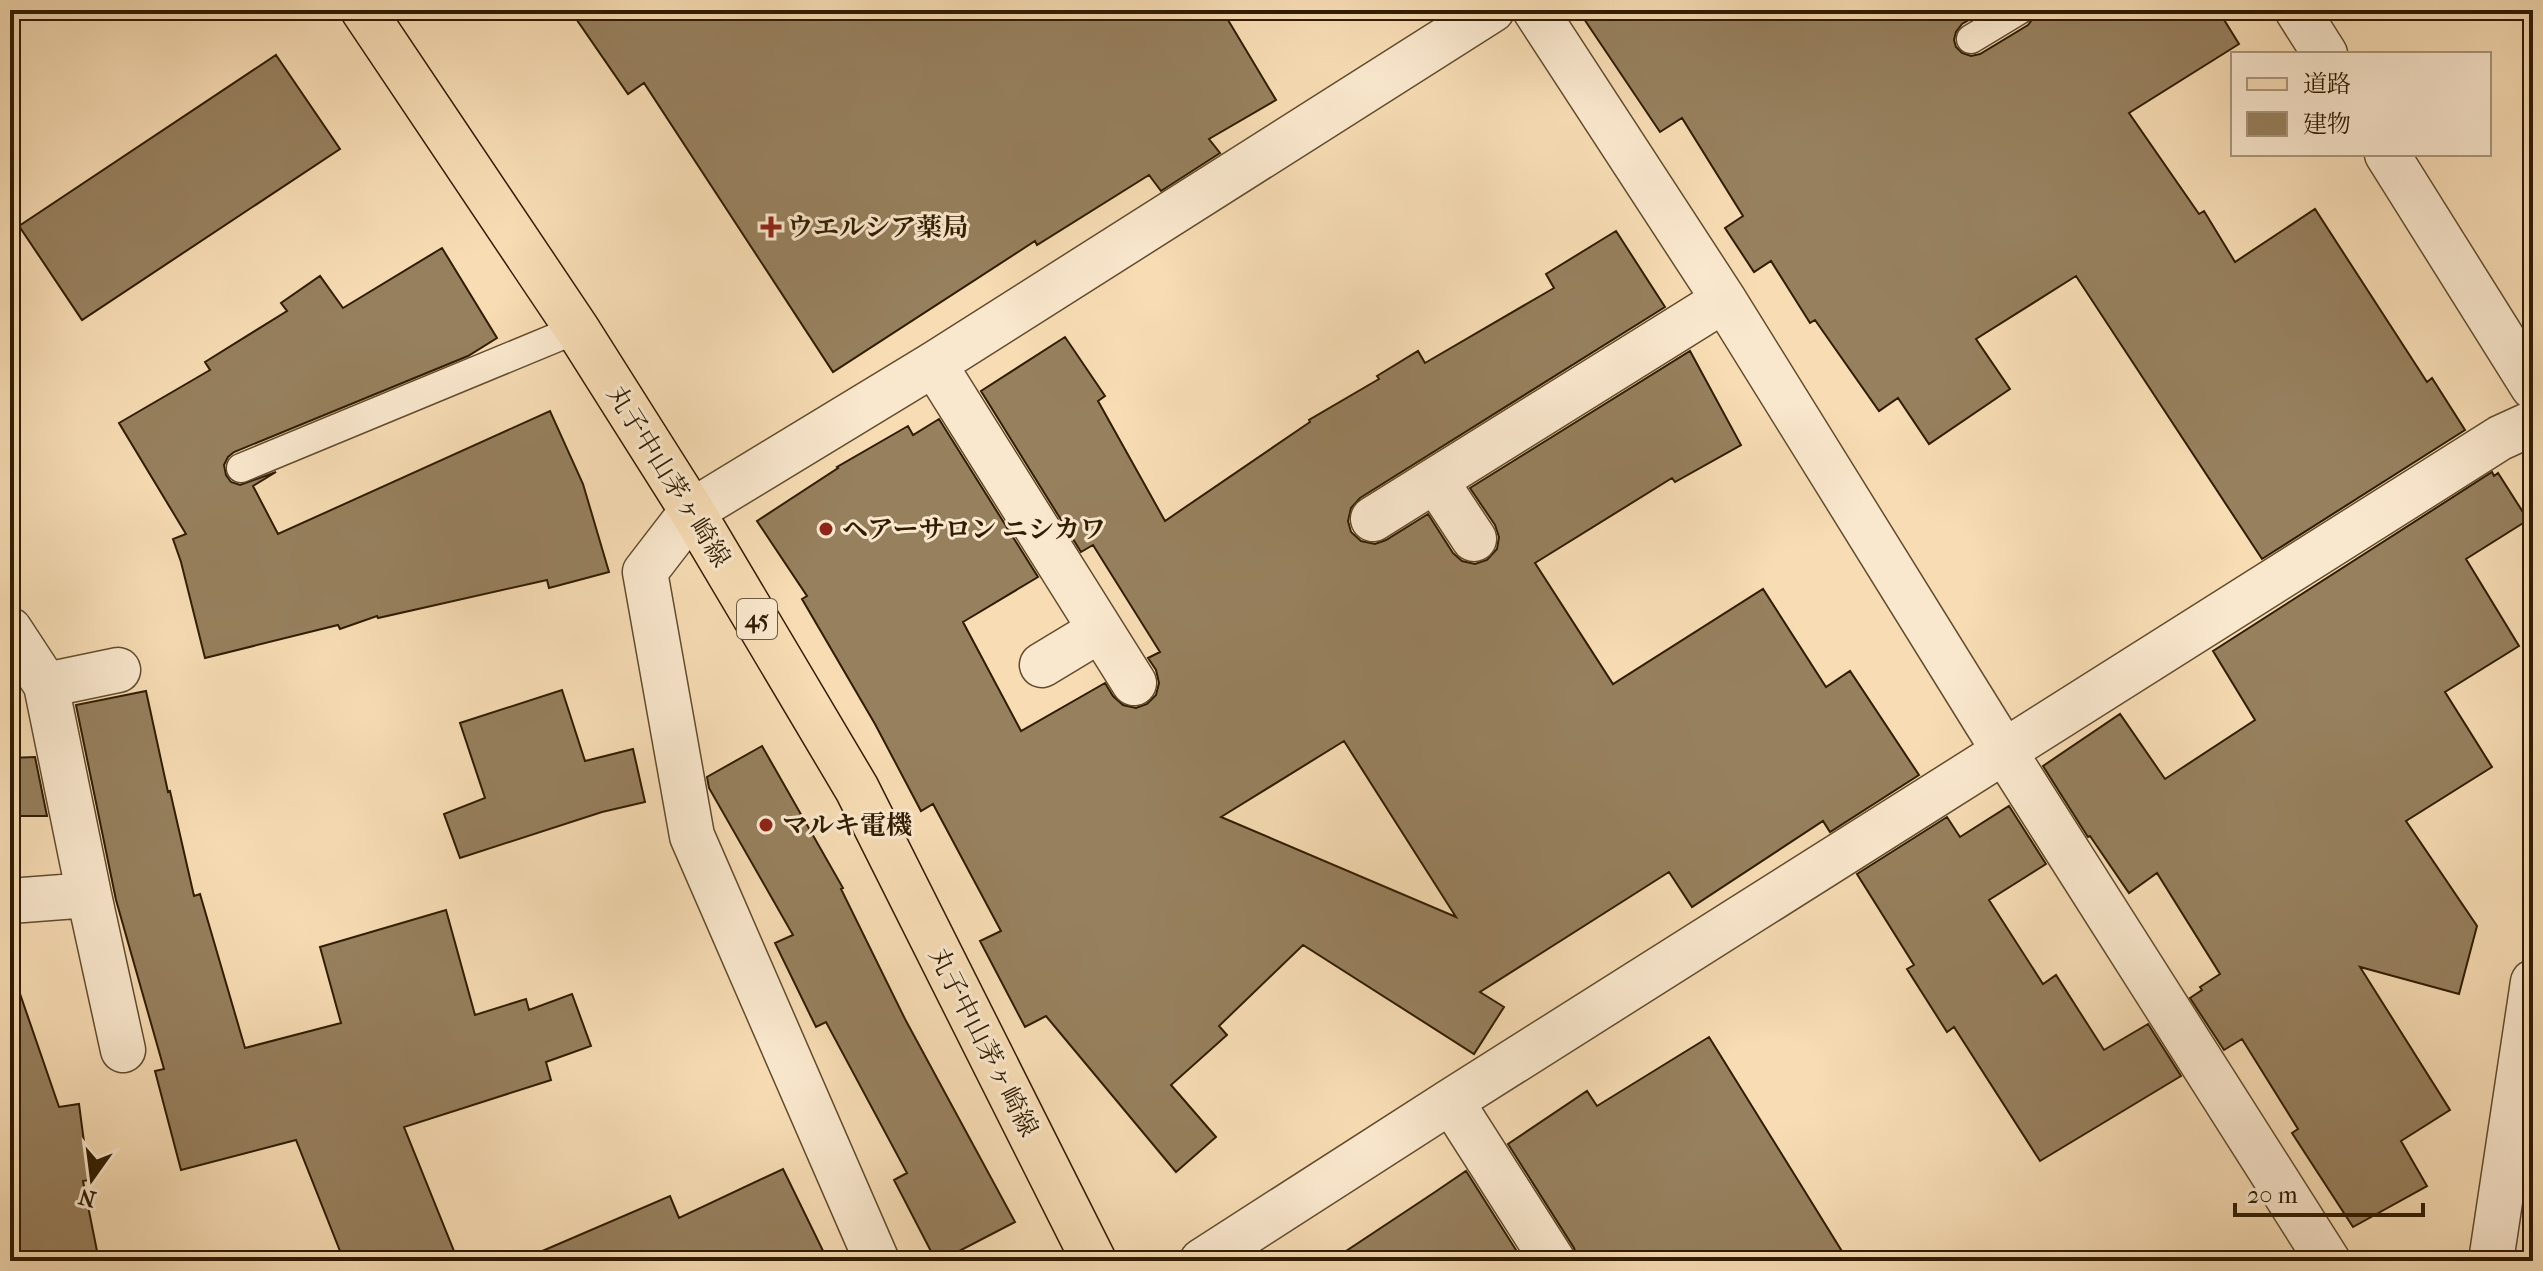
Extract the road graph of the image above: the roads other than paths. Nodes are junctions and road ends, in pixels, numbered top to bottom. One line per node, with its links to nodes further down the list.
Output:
1 (363, 10): 10 (main road, 丸子中山茅ヶ崎線 / 45)
2 (1492, 10): 11 (street)
3 (1535, 10): 9 (street)
4 (2019, 10): 6 (lane)
5 (2297, 10): 7 (street)
6 (1971, 39)
7 (2324, 52)
8 (2388, 156): 12 (street)
9 (1724, 300): 15 (street); 25 (street)
10 (577, 329): 14 (lane); 16 (main road, 丸子中山茅ヶ崎線 / 45)
11 (934, 364): 16 (street); 20 (street)
12 (2533, 387)
13 (2517, 430): 25 (street)
14 (241, 468)
15 (1435, 480): 17 (street); 18 (street)
16 (692, 511): 31 (street); 32 (main road, 丸子中山茅ヶ崎線 / 45)
17 (1373, 519)
18 (1474, 539)
19 (10, 630): 24 (street)
20 (1100, 630): 21 (street); 23 (street)
21 (1042, 665)
22 (118, 670): 24 (street)
23 (1134, 683)
24 (46, 685): 26 (street)
25 (2004, 751): 30 (street); 35 (street)
26 (89, 895): 27 (street); 29 (street)
27 (10, 901)
28 (2533, 982): 36 (street)
29 (123, 1050)
30 (1451, 1101): 33 (street); 34 (street)
31 (877, 1261)
32 (1094, 1261)
33 (1202, 1261)
34 (1553, 1261)
35 (2328, 1261)
36 (2491, 1261)

